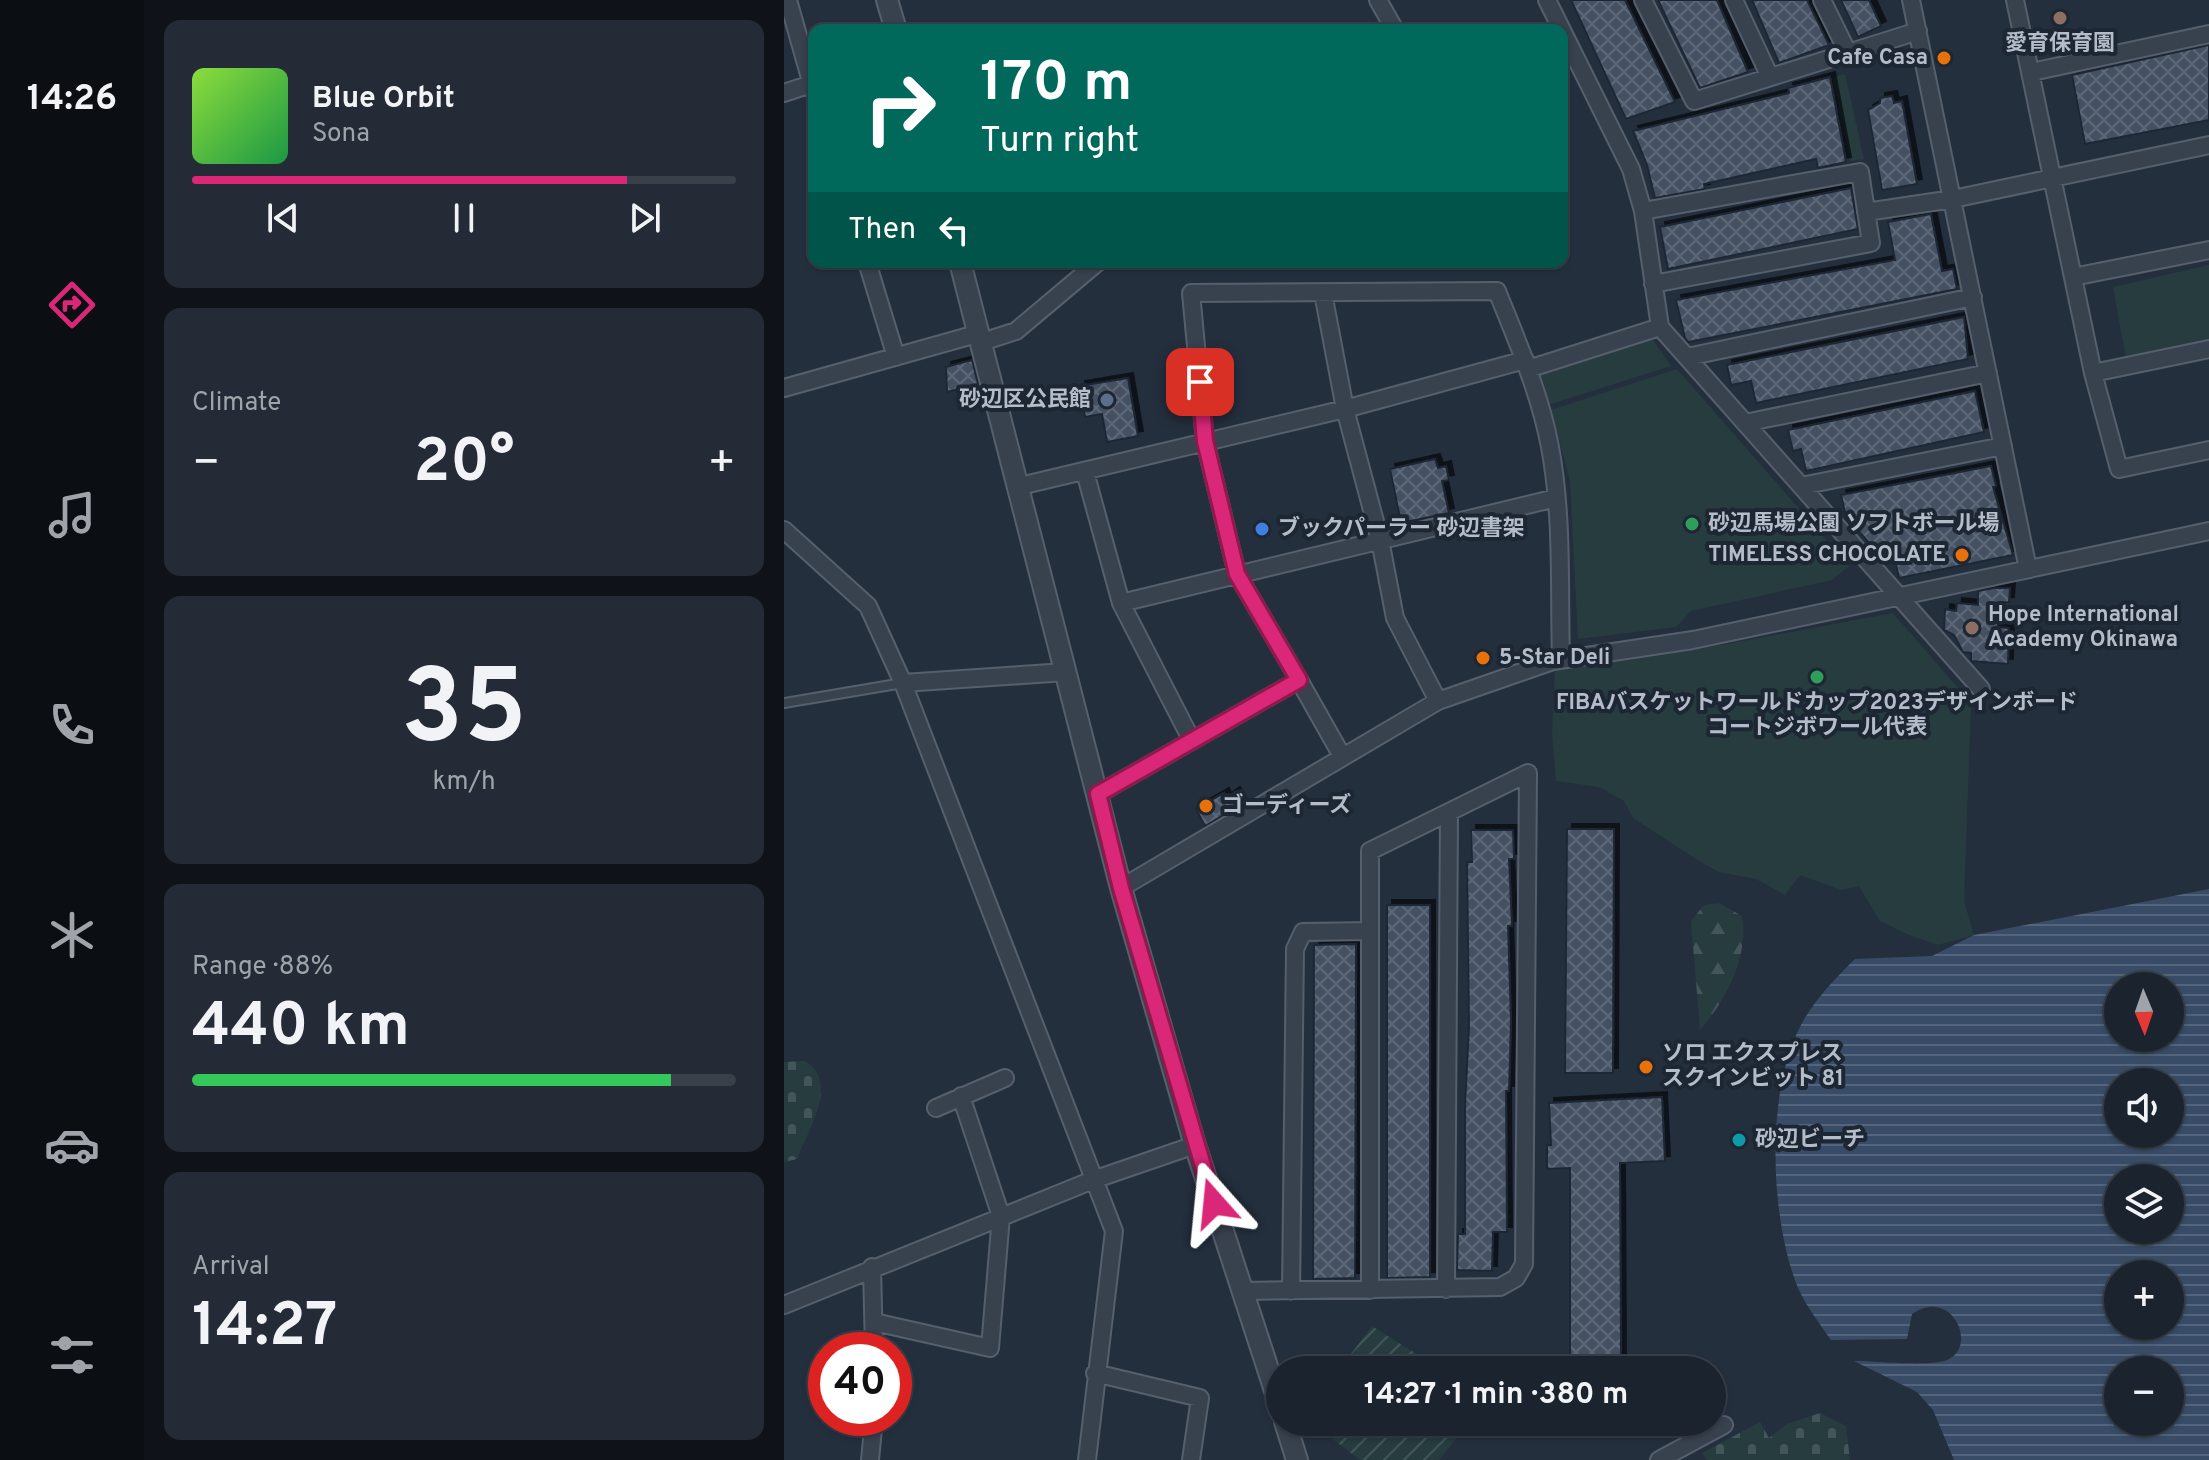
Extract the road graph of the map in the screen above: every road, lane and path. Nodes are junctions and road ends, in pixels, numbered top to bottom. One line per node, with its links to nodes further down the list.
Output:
1 (788, 0): 17 (street)
2 (887, 0): 10 (street)
3 (1378, 0): 11 (street)
4 (1547, 0): 12 (street)
5 (1643, 0): 19 (street)
6 (1734, 0): 19 (street)
7 (1822, 0): 16 (street)
8 (1911, 0): 13 (street)
9 (2015, 0): 18 (street)
10 (894, 24)
11 (1392, 24)
12 (1559, 24)
13 (1918, 31): 16 (street); 24 (street)
14 (2209, 34): 18 (street)
15 (1568, 42): 25 (street)
16 (1848, 53): 19 (street)
17 (808, 69)
18 (2032, 72): 23 (street)
19 (1770, 77)
20 (808, 87): 21 (street)
21 (784, 93)
22 (2209, 145): 23 (street)
23 (2050, 179): 24 (street); 31 (street)
24 (1953, 199): 26 (street); 34 (street)
25 (1643, 211): 26 (street); 32 (street)
26 (1866, 212): 32 (street)
27 (2209, 250): 31 (street)
28 (869, 268): 38 (street)
29 (962, 268): 36 (street)
30 (1091, 268): 36 (street)
31 (2073, 277): 42 (street)
32 (1653, 284): 35 (street)
33 (1323, 293): 40 (street); 44 (street); 46 (street)
34 (1973, 297): 39 (street); 41 (street)
35 (1660, 327): 39 (street); 40 (street)
36 (981, 338): 38 (street); 50 (street)
37 (2209, 349): 42 (street)
38 (896, 357): 43 (street)
39 (1687, 357): 45 (street)
40 (1526, 365): 44 (street); 52 (street)
41 (1988, 373): 45 (street); 47 (street)
42 (2093, 373): 48 (street)
43 (784, 388)
44 (1345, 409): 46 (street); 55 (street)
45 (1745, 423): 51 (street)
46 (1205, 441): 49 (street); 57 (street)
47 (2003, 446): 51 (street); 56 (street)
48 (2209, 450)
49 (1085, 472): 50 (street); 59 (street)
50 (1020, 486): 61 (street)
51 (1801, 486): 58 (street)
52 (1556, 498): 55 (street); 60 (street)
53 (784, 530): 63 (street)
54 (2209, 531): 56 (street)
55 (1380, 540): 57 (street); 65 (street)
56 (2028, 569): 58 (street)
57 (1237, 574): 59 (street); 62 (street)
58 (1897, 596): 60 (street); 64 (street)
59 (1121, 603): 67 (street)
60 (1561, 660): 65 (street)
61 (1066, 672): 63 (street); 69 (street)
62 (1299, 680): 67 (street); 68 (street)
63 (903, 683): 66 (lane); 77 (street)
64 (1981, 689)
65 (1438, 701): 68 (street)
66 (784, 703)
67 (1192, 741): 69 (street)
68 (1342, 756): 71 (street)
69 (1098, 794): 71 (street)
70 (1449, 812): 72 (street); 80 (street); 80 (street)
71 (1121, 888): 76 (street)
72 (1370, 931): 81 (street); 83 (street)
73 (1005, 1078): 74 (street)
74 (961, 1096): 75 (street); 78 (street)
75 (936, 1108)
76 (1195, 1145): 77 (street); 82 (street)
77 (1093, 1180): 78 (street); 88 (street)
78 (1001, 1216): 79 (street); 85 (street)
79 (872, 1267): 84 (street); 85 (street)
80 (1446, 1289): 81 (street)
81 (1370, 1290): 83 (street)
82 (1243, 1291): 83 (street); 87 (street)
83 (1291, 1291)
84 (784, 1306)
85 (874, 1322): 86 (street)
86 (874, 1332)
87 (1266, 1362)
88 (1095, 1373): 93 (street); 94 (street)
89 (872, 1436): 92 (street)
90 (1289, 1436): 95 (street)
91 (1704, 1436): 96 (street)
92 (870, 1460)
93 (1087, 1460)
94 (1191, 1460)
95 (1297, 1460)
96 (1659, 1460)

